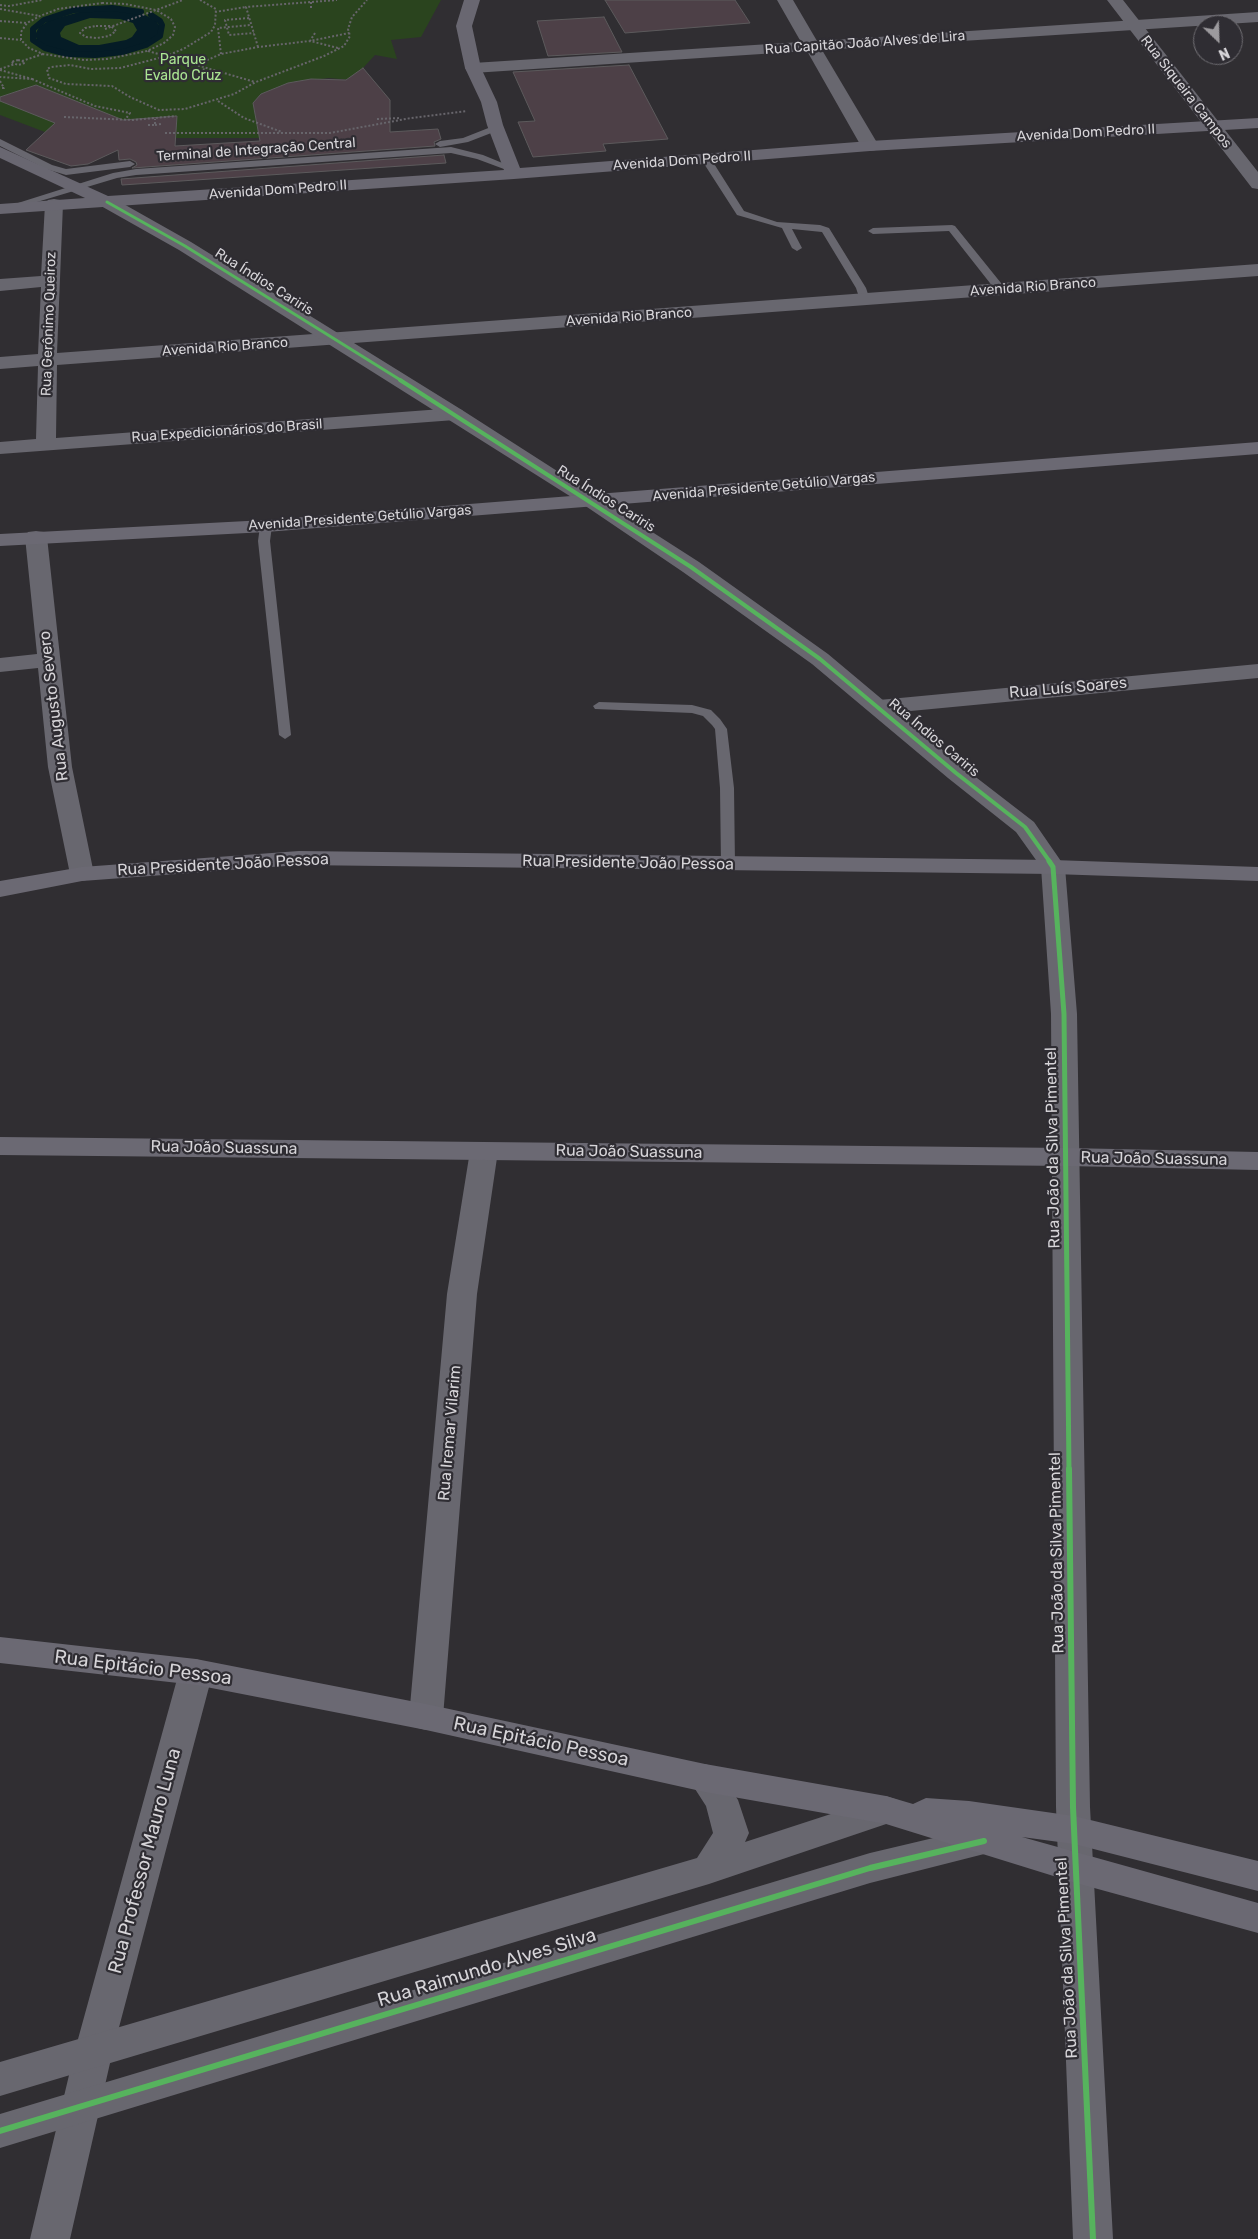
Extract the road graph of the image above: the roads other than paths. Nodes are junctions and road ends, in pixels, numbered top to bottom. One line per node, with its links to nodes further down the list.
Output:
1 (472, 0): 7 (main road)
2 (785, 0): 6 (street)
3 (1114, 0): 5 (street, Rua Siqueira Campos)
4 (1258, 17): 5 (street, Rua Capitão João Alves de Lira)
5 (1135, 26): 6 (street, Rua Capitão João Alves de Lira); 9 (street, Rua Siqueira Campos)
6 (812, 46): 7 (street, Rua Capitão João Alves de Lira); 12 (street)
7 (473, 68): 10 (main road)
8 (1258, 122): 9 (main road, Avenida Dom Pedro II)
9 (1212, 126): 12 (main road, Avenida Dom Pedro II); 17 (street, Rua Siqueira Campos)
10 (496, 128): 15 (main road); 16 (lane, Terminal de Integração Central)
11 (0, 142): 16 (lane)
12 (870, 146): 14 (main road, Avenida Dom Pedro II)
13 (0, 152): 16 (main road)
14 (706, 159): 15 (main road, Avenida Dom Pedro II); 21 (lane)
15 (513, 172): 16 (lane, Terminal de Integração Central); 18 (main road, Avenida Dom Pedro II)
16 (73, 180): 18 (main road); 20 (lane, Terminal de Integração Central)
17 (1258, 184)
18 (107, 202): 19 (main road, Avenida Dom Pedro II); 29 (street, Rua Índios Cariris)
19 (54, 204): 20 (main road, Avenida Dom Pedro II); 25 (street, Rua Gerônimo Queiroz)
20 (2, 209)
21 (785, 225): 23 (lane); 28 (lane)
22 (873, 231): 27 (lane)
23 (797, 248)
24 (1258, 270): 27 (street, Avenida Rio Branco)
25 (50, 281): 26 (street); 30 (street, Rua Gerônimo Queiroz)
26 (0, 285)
27 (1001, 290): 28 (street, Avenida Rio Branco)
28 (865, 300): 29 (street, Avenida Rio Branco)
29 (334, 339): 30 (street, Avenida Rio Branco); 32 (street, Rua Índios Cariris)
30 (48, 360): 31 (street, Avenida Rio Branco); 33 (street, Rua Gerônimo Queiroz)
31 (0, 363)
32 (455, 414): 33 (street, Rua Expedicionários do Brasil); 36 (street, Rua Índios Cariris)
33 (46, 444): 34 (street, Rua Expedicionários do Brasil)
34 (0, 448)
35 (1258, 448): 36 (main road, Avenida Presidente Getúlio Vargas)
36 (591, 501): 37 (main road, Avenida Presidente Getúlio Vargas); 44 (street, Rua Índios Cariris)
37 (266, 526): 38 (main road, Avenida Presidente Getúlio Vargas); 45 (lane)
38 (36, 537): 39 (main road, Avenida Presidente Getúlio Vargas); 40 (street, Rua Augusto Severo)
39 (0, 540)
40 (47, 660): 41 (street); 48 (street, Rua Augusto Severo)
41 (0, 665)
42 (1258, 671): 44 (street, Rua Luís Soares)
43 (599, 706): 46 (lane)
44 (879, 707): 47 (street, Rua Índios Cariris)
45 (285, 735)
46 (728, 865): 47 (main road, Rua Presidente João Pessoa); 48 (main road, Rua Presidente João Pessoa)
47 (1053, 867): 49 (main road, Rua Presidente João Pessoa); 53 (street, Rua João da Silva Pimentel)
48 (82, 874): 50 (main road, Rua Presidente João Pessoa)
49 (1258, 874)
50 (0, 890)
51 (0, 1146): 52 (main road, Rua João Suassuna)
52 (484, 1151): 53 (main road, Rua João Suassuna); 57 (street, Rua Iremar Vilarim)
53 (1067, 1157): 54 (main road, Rua João Suassuna); 60 (street, Rua João da Silva Pimentel)
54 (1258, 1161)
55 (0, 1650): 56 (main road, Rua Epitácio Pessoa)
56 (196, 1672): 57 (main road, Rua Epitácio Pessoa); 66 (street, Rua Professor Mauro Luna)
57 (426, 1716): 58 (main road, Rua Epitácio Pessoa)
58 (704, 1778): 59 (main road, Rua Epitácio Pessoa); 63 (street)
59 (886, 1810): 60 (main road); 61 (main road, Rua Epitácio Pessoa); 63 (street, Rua Raimundo Alves Silva)
60 (1074, 1830): 62 (street, Rua João da Silva Pimentel); 64 (main road)
61 (984, 1841): 62 (main road, Rua Epitácio Pessoa); 68 (street, Rua Raimundo Alves Silva)
62 (1076, 1868): 65 (main road, Rua Epitácio Pessoa); 71 (street, Rua João da Silva Pimentel)
63 (709, 1869): 66 (street, Rua Raimundo Alves Silva)
64 (1258, 1876)
65 (1258, 1918)
66 (94, 2050): 67 (street, Rua Raimundo Alves Silva); 68 (street, Rua Professor Mauro Luna)
67 (0, 2079)
68 (81, 2105): 69 (street, Rua Raimundo Alves Silva); 70 (street)
69 (0, 2131)
70 (50, 2239)
71 (1093, 2239)

